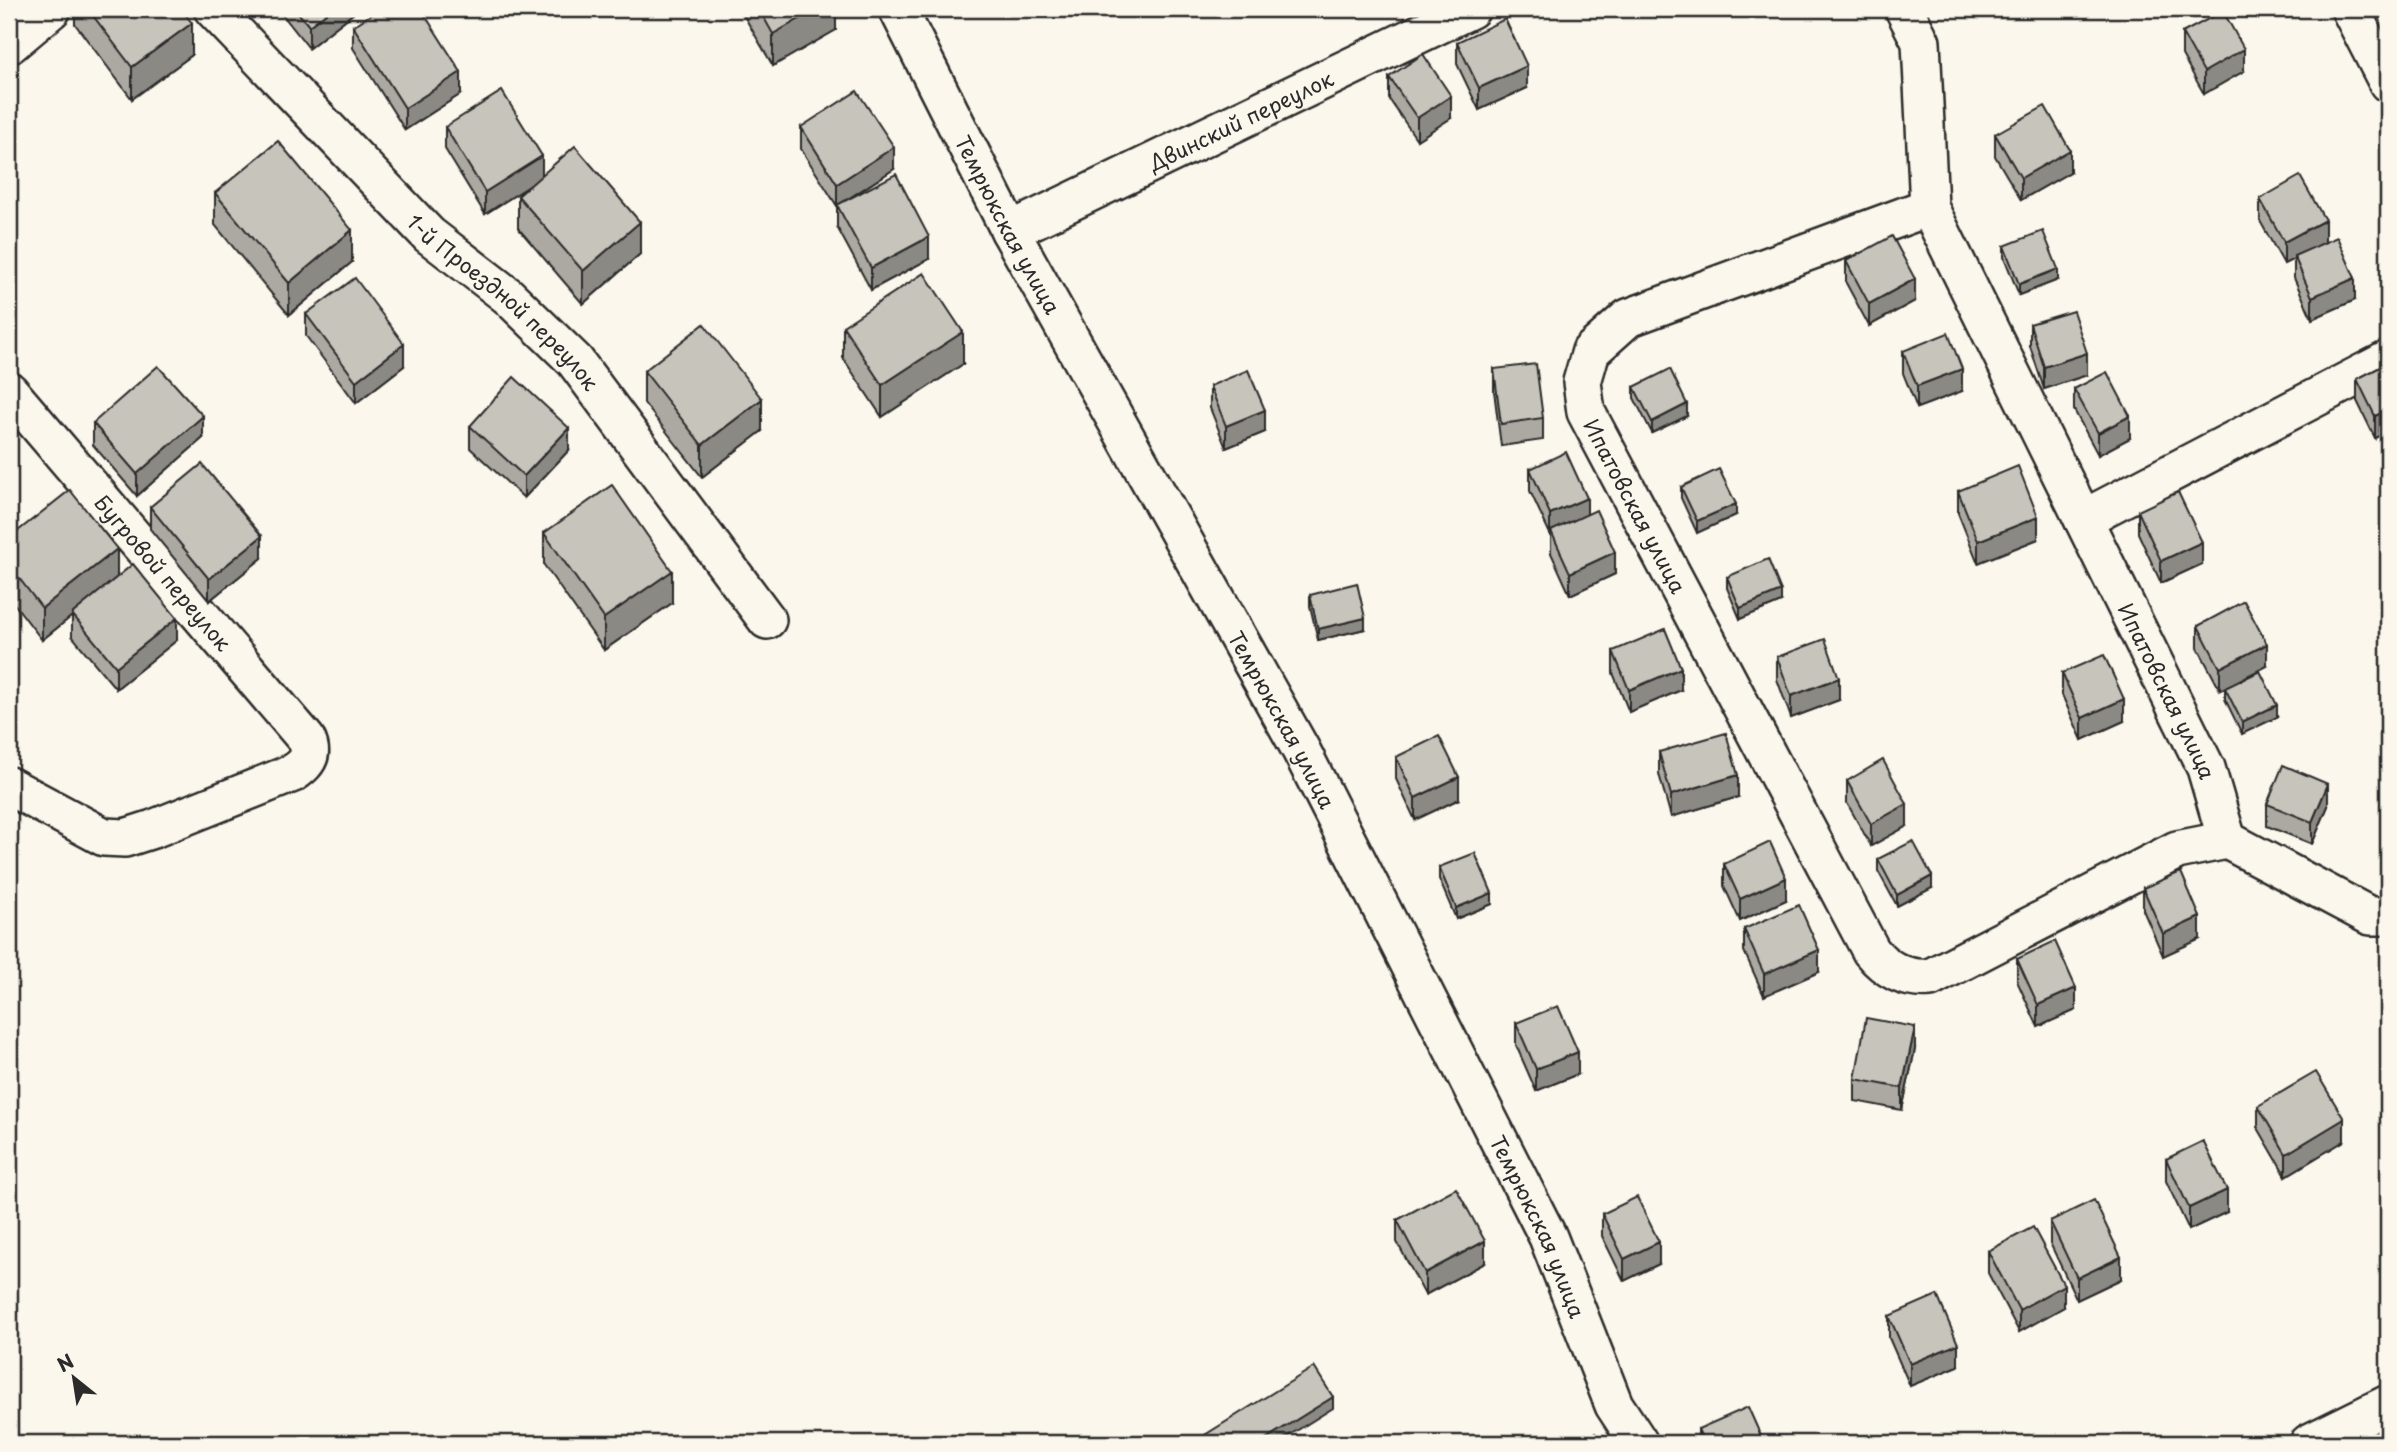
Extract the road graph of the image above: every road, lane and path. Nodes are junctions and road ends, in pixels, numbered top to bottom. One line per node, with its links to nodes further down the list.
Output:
1 (52, 9): 7 (street)
2 (213, 9): 14 (street, 1-й Проездной переулок)
3 (898, 9): 10 (street, Темрюкская улица)
4 (1471, 9): 10 (street, Двинский переулок)
5 (1904, 9): 9 (street, Ипатовская улица)
6 (2350, 9): 8 (street)
7 (9, 45)
8 (2388, 83)
9 (1929, 207): 13 (street, Ипатовская улица); 16 (street, Ипатовская улица)
10 (1010, 231): 19 (street, Темрюкская улица)
11 (2388, 360): 13 (street)
12 (9, 391): 15 (street, Бугровой переулок)
13 (2082, 519): 16 (street, Ипатовская улица)
14 (767, 620)
15 (9, 786)
16 (2227, 840): 17 (street)
17 (2388, 916)
18 (2388, 1404): 20 (street)
19 (1639, 1443)
20 (2309, 1443)

